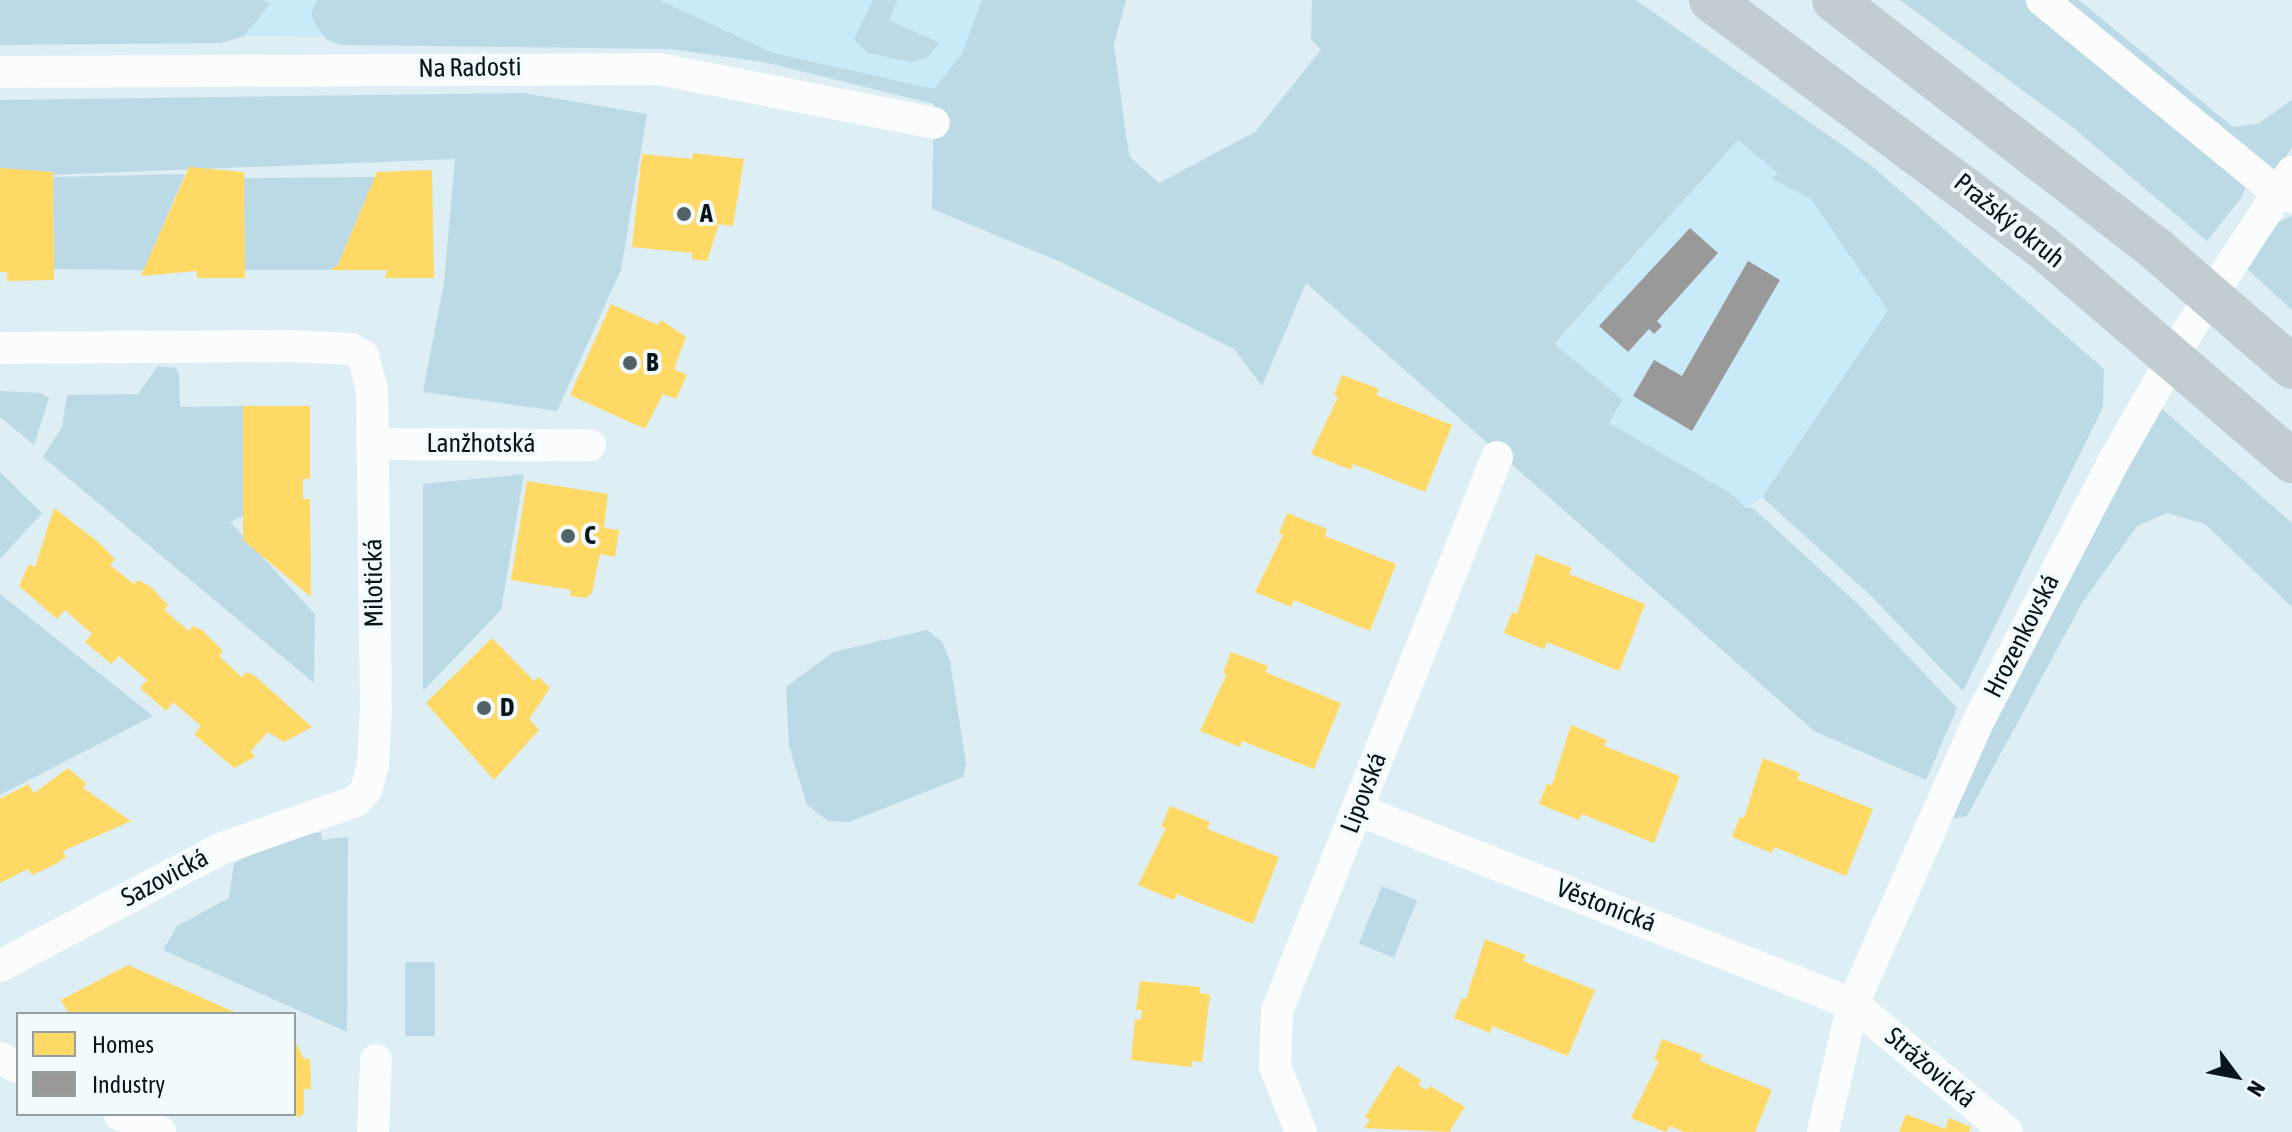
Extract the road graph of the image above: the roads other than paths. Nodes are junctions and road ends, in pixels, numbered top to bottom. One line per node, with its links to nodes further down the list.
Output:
1 (1711, 0): 12 (highway, Pražský okruh)
2 (1834, 0): 8 (highway)
3 (2042, 0): 6 (street)
4 (0, 72): 5 (street, Na Radosti)
5 (934, 123)
6 (2287, 187): 16 (street, Hrozenkovská)
7 (0, 348): 9 (street, Milotická)
8 (2286, 362)
9 (372, 444): 10 (street, Lanžhotská); 13 (street, Milotická)
10 (590, 445)
11 (1497, 457): 14 (street, Lipovská)
12 (2292, 461)
13 (337, 809): 15 (street, Sazovická)
14 (1358, 810): 16 (street, Věstonická); 21 (street, Lipovská)
15 (0, 966)
16 (1853, 1004): 22 (street, Hrozenkovská); 23 (street, Strážovická)
17 (376, 1060): 20 (street)
18 (124, 1116): 19 (street)
19 (160, 1132)
20 (373, 1132)
21 (1301, 1132)
22 (1823, 1132)
23 (2007, 1132)

